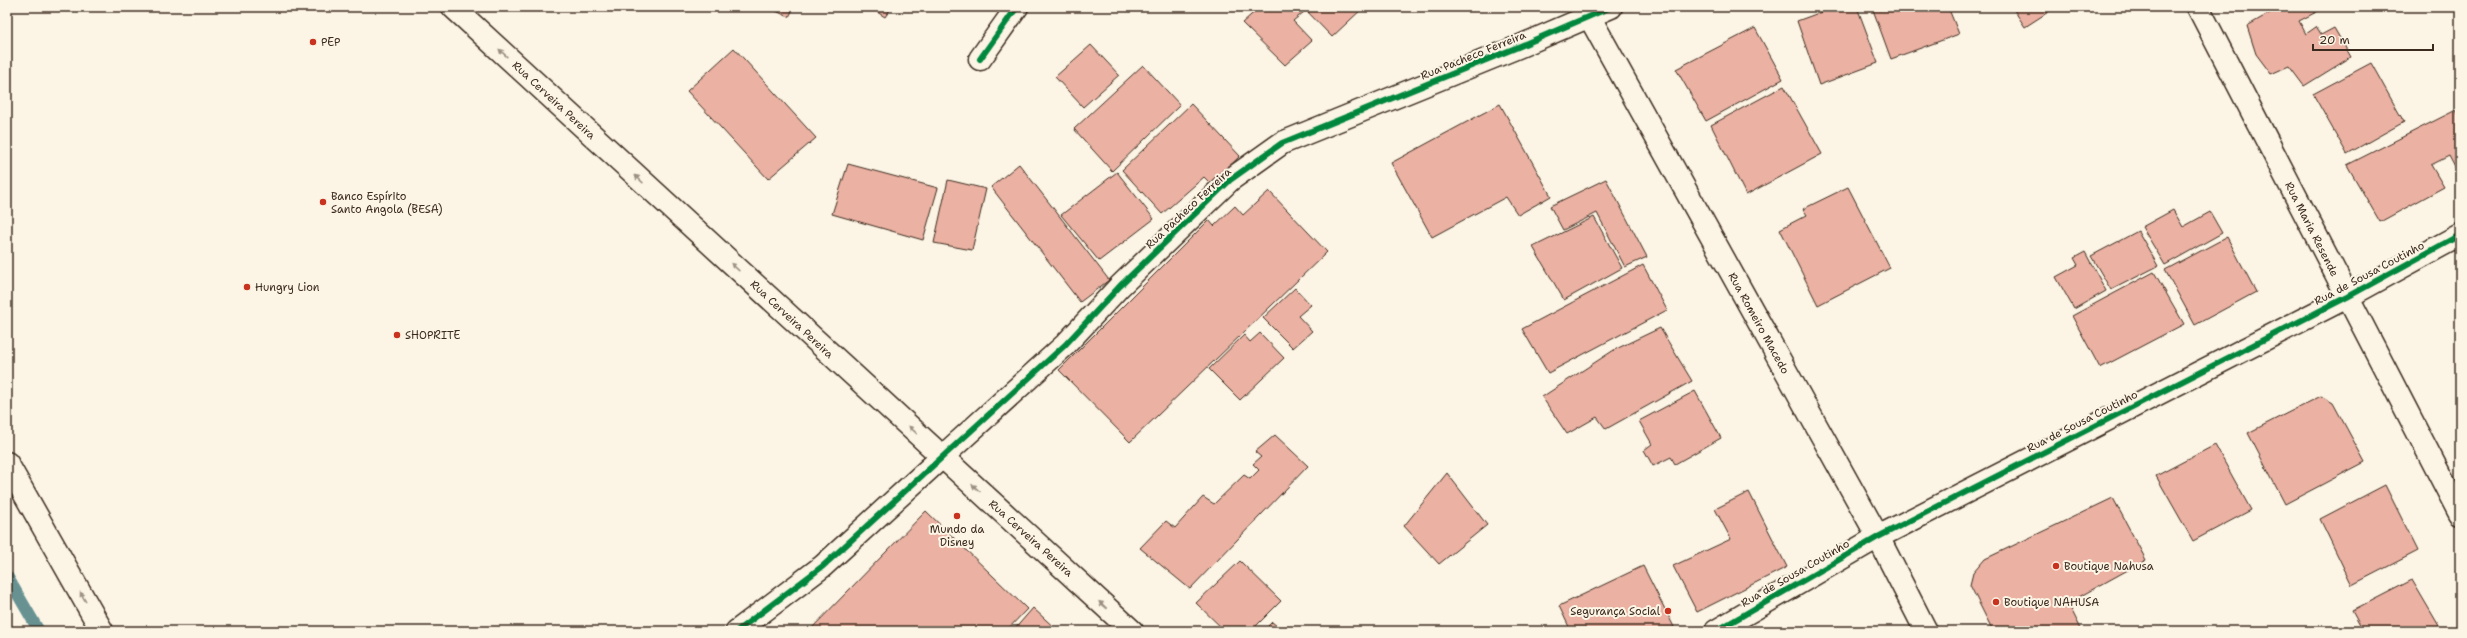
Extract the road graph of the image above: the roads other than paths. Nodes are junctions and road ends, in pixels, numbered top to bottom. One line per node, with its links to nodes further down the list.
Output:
1 (453, 7): 9 (street, Rua Cerveira Pereira, one-way to 1)
2 (1017, 7): 6 (street)
3 (1610, 7): 5 (street, Rua Pacheco Ferreira)
4 (2198, 7): 8 (street, Rua Maria Resende)
5 (1587, 12): 9 (street, Rua Pacheco Ferreira); 12 (street, Rua Romeiro Macedo)
6 (980, 59)
7 (2460, 235): 8 (street, Rua de Sousa Coutinho)
8 (2347, 297): 11 (street, Rua Maria Resende); 12 (street, Rua de Sousa Coutinho)
9 (942, 457): 14 (street, Rua Pacheco Ferreira); 15 (street, Rua Cerveira Pereira, one-way to 9)
10 (7, 463): 13 (street, one-way to 10)
11 (2460, 514)
12 (1878, 537): 16 (street, Rua de Sousa Coutinho); 17 (street, Rua Romeiro Macedo)
13 (102, 631)
14 (737, 631)
15 (1132, 631)
16 (1716, 631)
17 (1926, 631)

